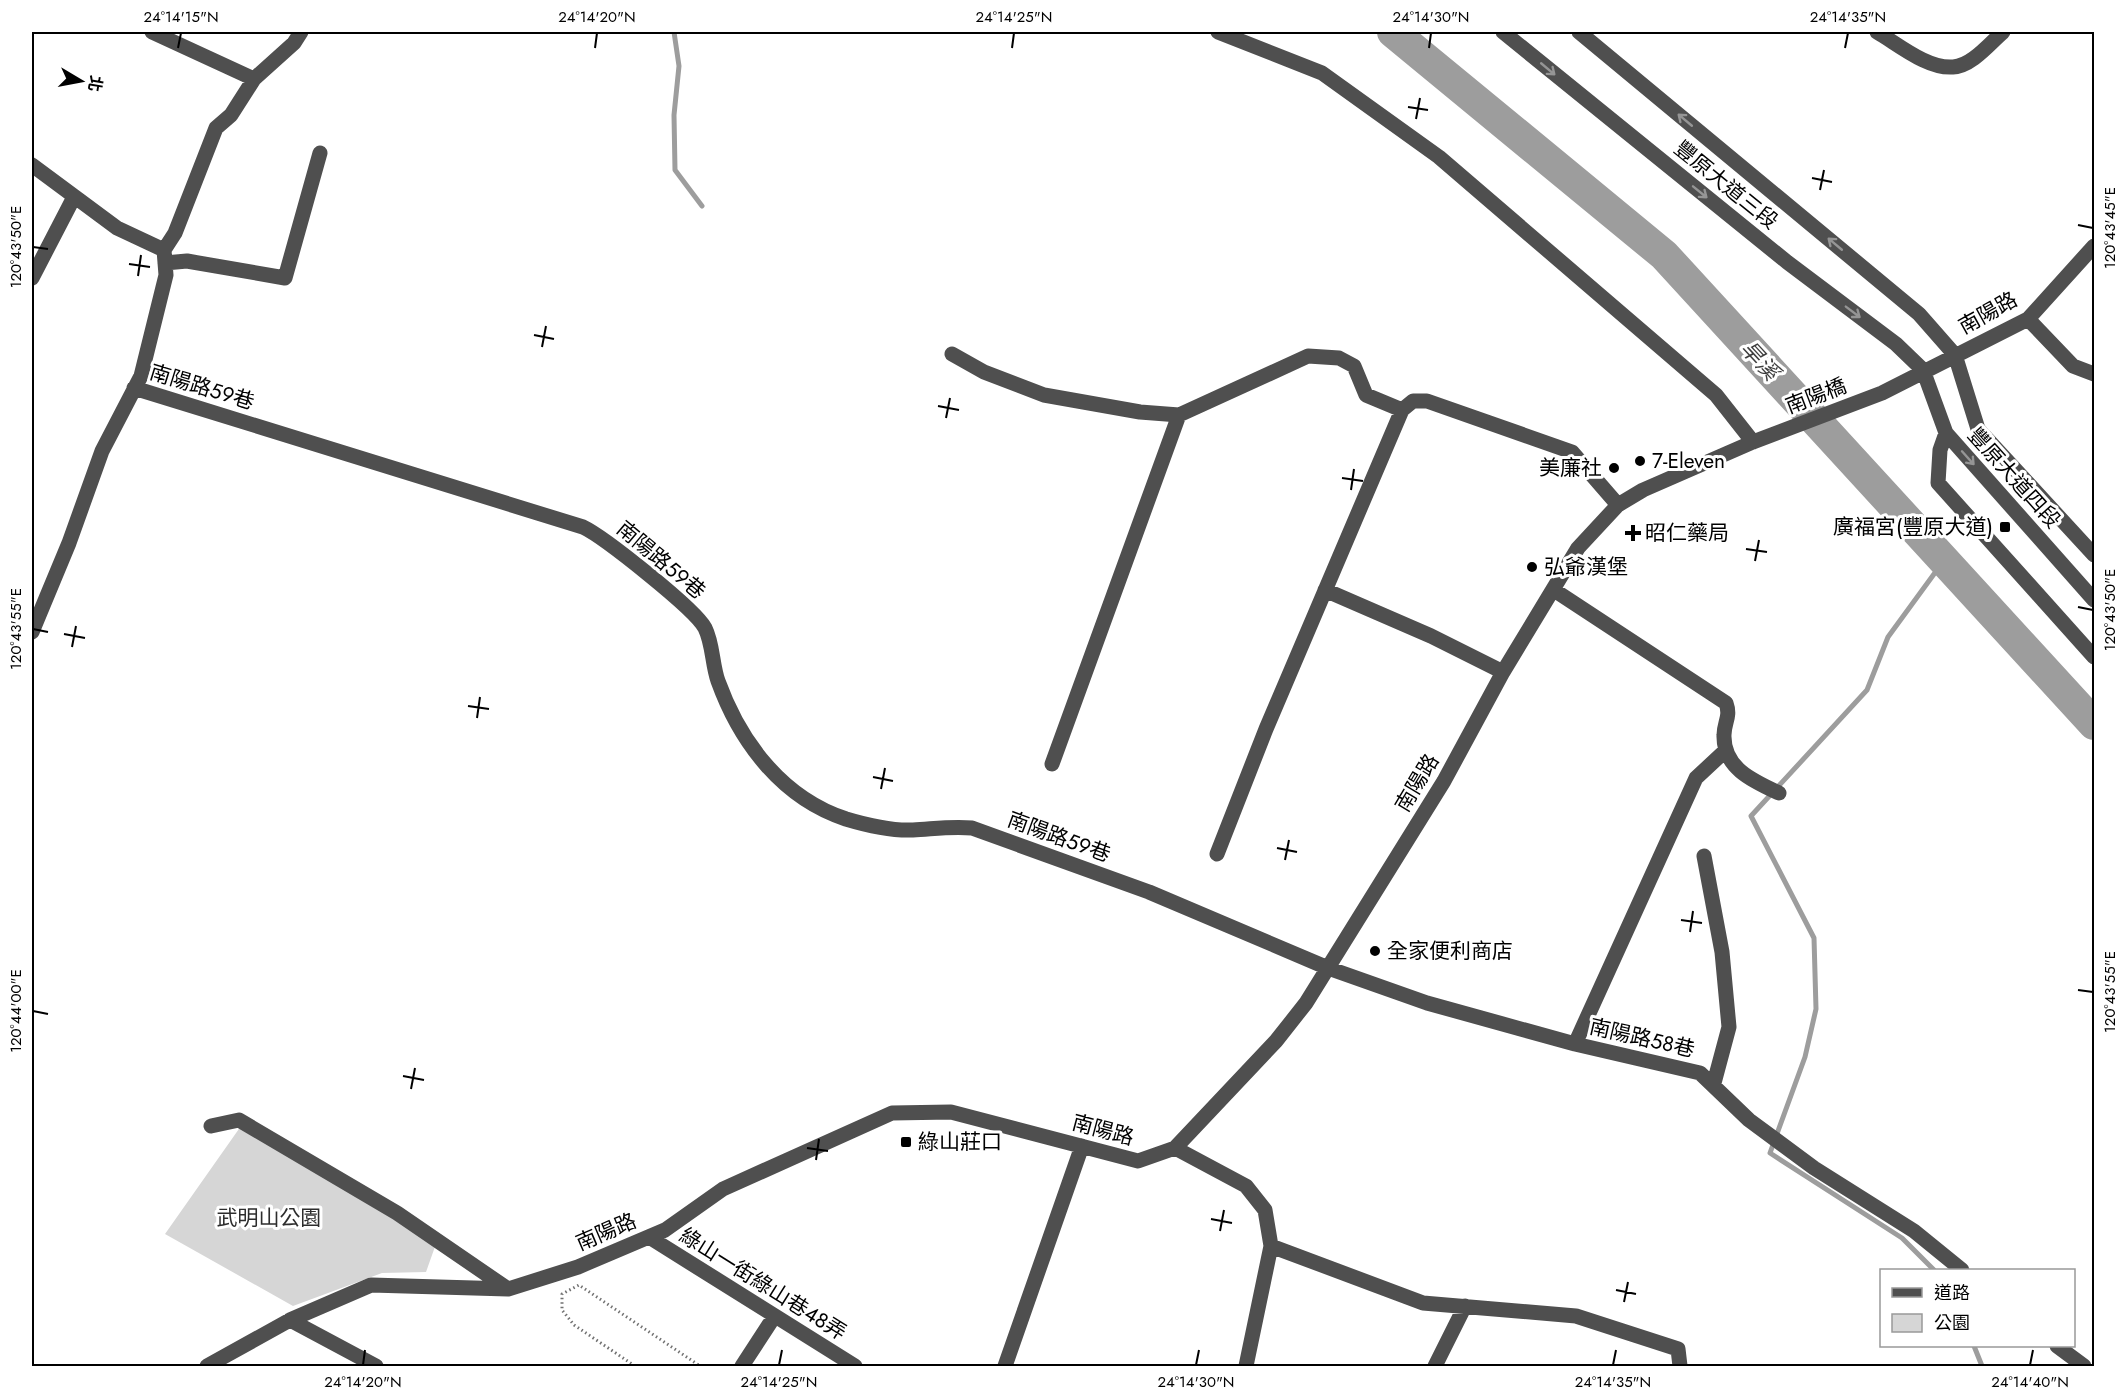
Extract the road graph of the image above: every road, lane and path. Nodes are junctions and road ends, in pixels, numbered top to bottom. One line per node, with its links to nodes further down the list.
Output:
1 (152, 32): 8 (street)
2 (301, 32): 8 (street)
3 (1218, 32): 25 (street)
4 (1503, 32): 18 (street, 豐原大道三段, one-way to 18)
5 (1579, 32): 17 (street, 豐原大道三段, one-way to 5)
6 (1877, 32): 7 (street)
7 (2003, 32)
8 (254, 79): 13 (street)
9 (320, 153): 13 (street)
10 (32, 165): 11 (street)
11 (74, 196): 13 (street); 14 (street)
12 (2094, 246): 15 (street, 南陽路)
13 (165, 256): 20 (street, 南陽路59巷)
14 (32, 278)
15 (2028, 319): 17 (street, 南陽路); 19 (street)
16 (952, 354): 23 (street)
17 (1955, 355): 18 (street, 南陽路); 27 (street, 豐原大道四段)
18 (1923, 370): 21 (street, 南陽路); 24 (street, 豐原大道四段)
19 (2094, 374)
20 (134, 388): 31 (street, 南陽路59巷); 39 (street, 南陽路59巷)
21 (1882, 393): 25 (street, 南陽橋)
22 (1402, 410): 23 (street); 26 (street); 28 (street)
23 (1179, 415): 35 (street)
24 (1946, 433): 30 (street, 豐原大道四段, one-way to 30); 32 (street)
25 (1759, 440): 26 (street, 南陽路)
26 (1618, 506): 29 (street, 南陽路)
27 (2094, 555)
28 (1325, 590): 33 (street); 37 (street)
29 (1554, 590): 33 (street, 南陽路); 34 (street)
30 (2094, 600)
31 (32, 632)
32 (2094, 657)
33 (1503, 672): 39 (street, 南陽路)
34 (1725, 751): 36 (street); 40 (street)
35 (1052, 764)
36 (1779, 793)
37 (1217, 854)
38 (1704, 856): 41 (street)
39 (1328, 968): 40 (street, 南陽路58巷); 44 (street, 南陽路)
40 (1575, 1044): 41 (street, 南陽路58巷)
41 (1714, 1083): 47 (street, 南陽路58巷)
42 (212, 1126): 48 (street)
43 (1082, 1146): 44 (street, 南陽路); 45 (street, 南陽路); 59 (street)
44 (1175, 1148): 46 (street)
45 (649, 1237): 48 (street, 南陽路); 50 (street, 綠山一街綠山巷48弄)
46 (1271, 1246): 49 (street); 60 (street)
47 (1961, 1269)
48 (508, 1289): 51 (street, 南陽路)
49 (1465, 1306): 61 (street); 62 (street)
50 (774, 1317): 57 (street); 58 (street, 綠山一街綠山巷48弄)
51 (290, 1320): 53 (street, 南陽路); 54 (street)
52 (2058, 1347): 63 (street)
53 (207, 1366)
54 (376, 1366)
55 (635, 1366): 56 (path)
56 (700, 1366)
57 (742, 1366)
58 (855, 1366)
59 (1005, 1366)
60 (1246, 1366)
61 (1435, 1366)
62 (1680, 1366)
63 (2084, 1366)

